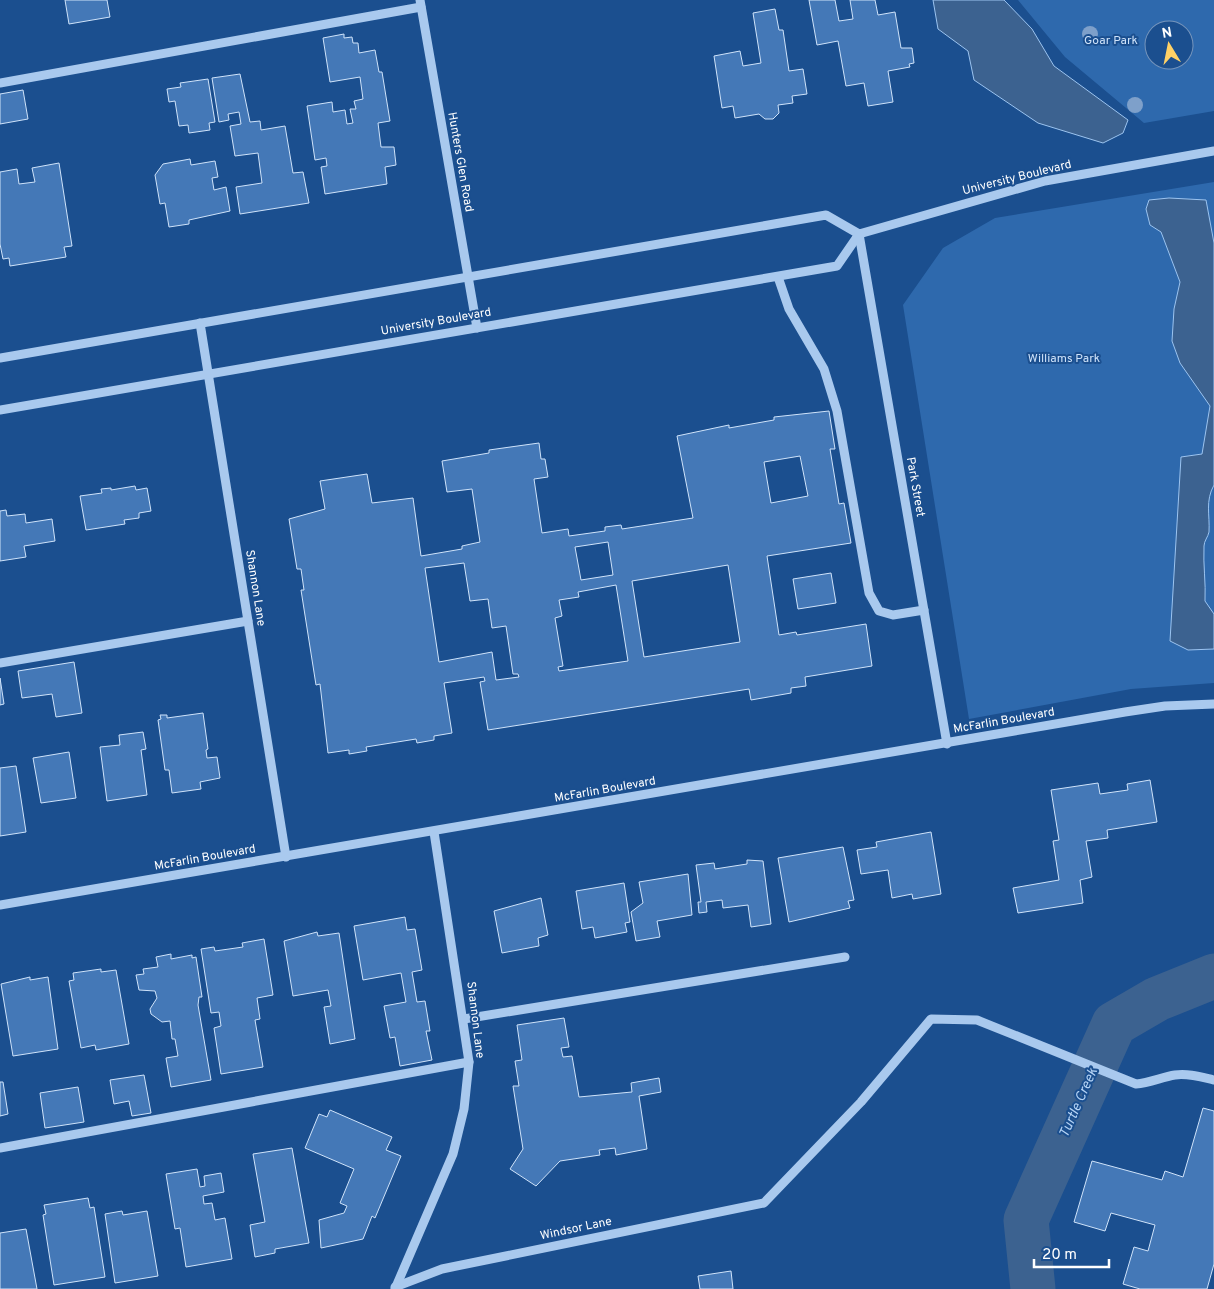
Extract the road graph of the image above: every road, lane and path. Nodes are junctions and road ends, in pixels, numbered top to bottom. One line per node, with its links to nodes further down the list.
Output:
1 (421, 4): 2 (street); 5 (street, Hunters Glen Road)
2 (0, 83)
3 (1214, 152): 4 (street, University Boulevard)
4 (859, 234): 5 (street); 6 (street, University Boulevard); 12 (street, Park Street)
5 (467, 277): 7 (street); 8 (street, Hunters Glen Road)
6 (778, 277): 8 (street, University Boulevard); 12 (street)
7 (200, 323): 9 (street); 10 (street, Shannon Lane)
8 (477, 328): 10 (street, University Boulevard)
9 (0, 358)
10 (208, 374): 11 (street, University Boulevard); 13 (street, Shannon Lane)
11 (0, 410)
12 (924, 610): 16 (street, Park Street)
13 (248, 621): 14 (street); 18 (street, Shannon Lane)
14 (0, 662)
15 (1214, 704): 16 (street, McFarlin Boulevard)
16 (947, 744): 17 (street, McFarlin Boulevard)
17 (434, 832): 18 (street, McFarlin Boulevard); 21 (street, Shannon Lane)
18 (286, 857): 19 (street, McFarlin Boulevard)
19 (0, 905)
20 (845, 957): 21 (street)
21 (464, 1019): 22 (street, Shannon Lane)
22 (469, 1062): 24 (street); 25 (street, Shannon Lane)
23 (1214, 1080): 25 (street, Windsor Lane)
24 (0, 1148)
25 (395, 1288)

